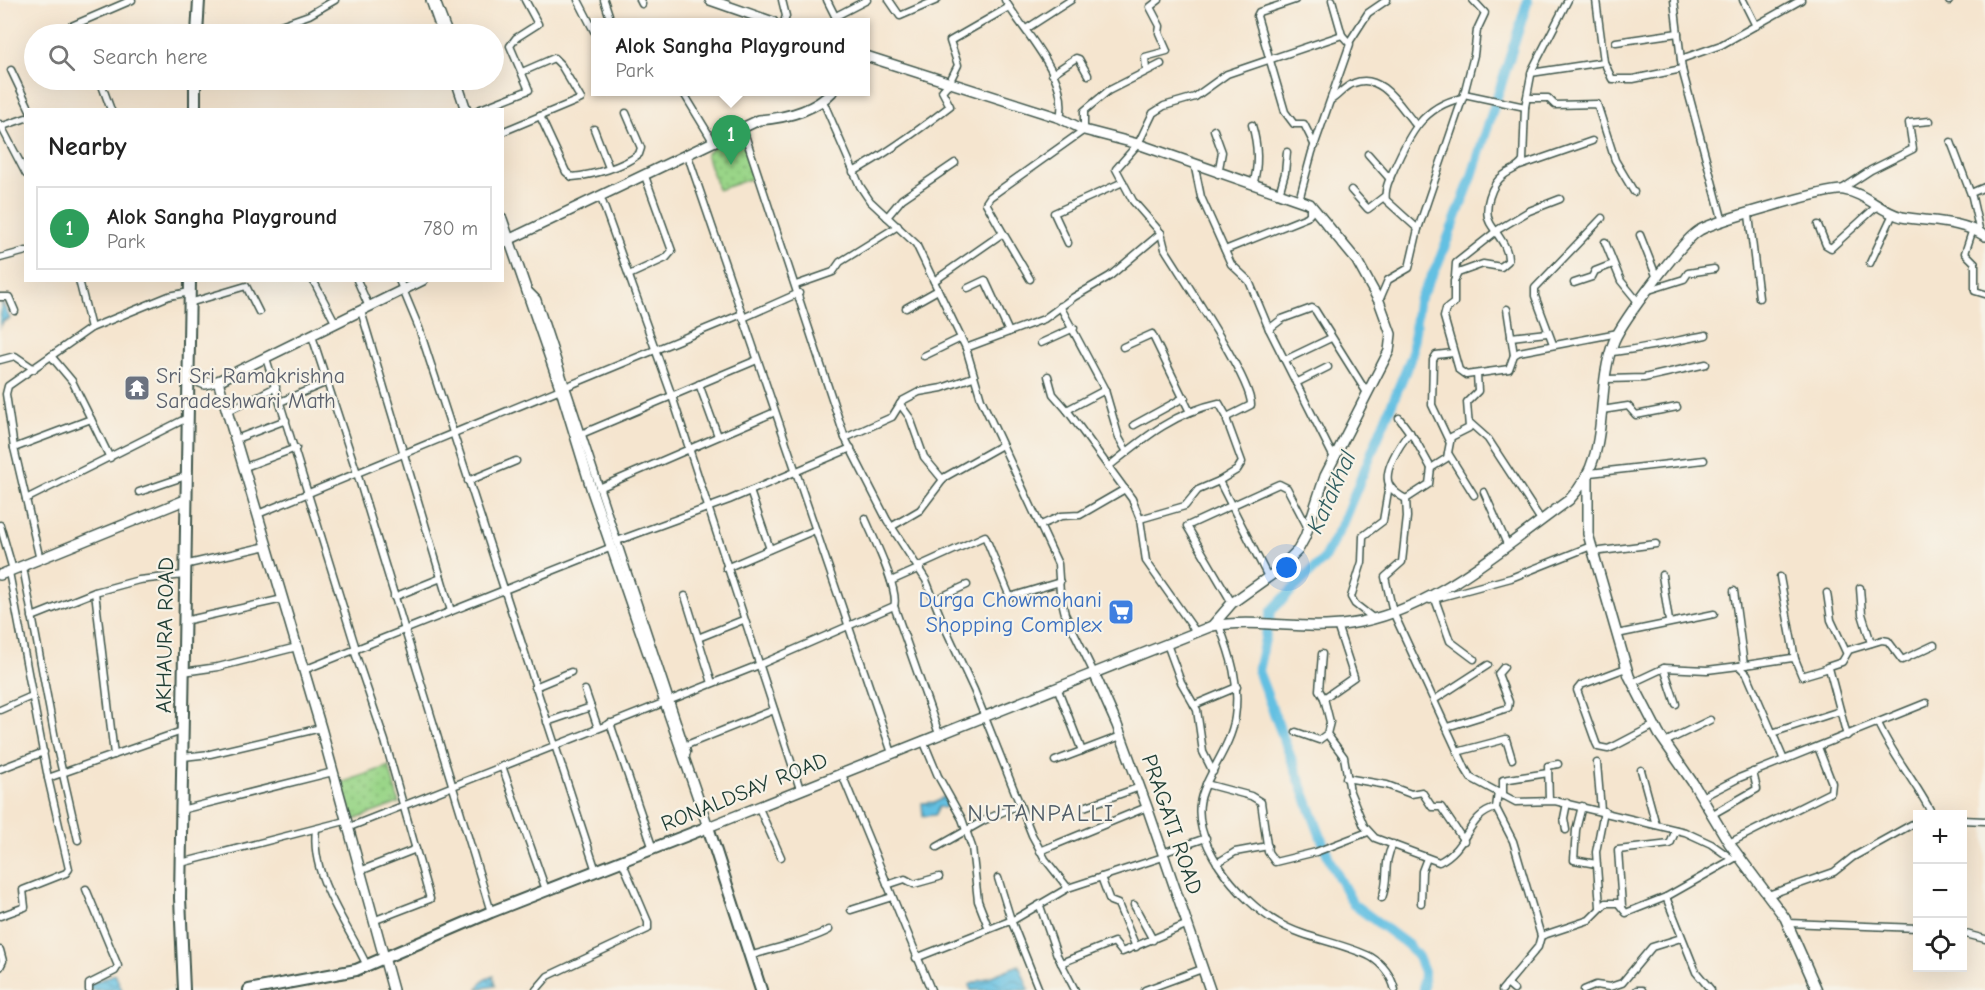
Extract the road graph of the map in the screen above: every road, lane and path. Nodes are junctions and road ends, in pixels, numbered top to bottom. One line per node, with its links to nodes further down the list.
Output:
1 (132, 0): 32 (street)
2 (199, 0): 33 (main road)
3 (335, 0): 34 (street)
4 (431, 0): 35 (street)
5 (436, 0): 36 (street)
6 (525, 0): 52 (street)
7 (578, 0): 37 (street)
8 (604, 0): 27 (street)
9 (710, 0): 29 (street)
10 (782, 0): 28 (street)
11 (827, 0): 30 (street)
12 (867, 0): 31 (street)
13 (889, 0): 14 (street)
14 (937, 0)
15 (1071, 0): 39 (street)
16 (1159, 0): 51 (street)
17 (1295, 0): 44 (street)
18 (1332, 0): 41 (street)
19 (1387, 0): 42 (street)
20 (1473, 0): 62 (street)
21 (1568, 0): 53 (street)
22 (1596, 0): 47 (street)
23 (1674, 0): 40 (street)
24 (1743, 0): 38 (street)
25 (1801, 0): 38 (street)
26 (1007, 2): 39 (street); 56 (street)
27 (609, 15)
28 (785, 16)
29 (762, 18)
30 (836, 18)
31 (839, 18)
32 (76, 24)
33 (198, 24)
34 (283, 24)
35 (439, 24)
36 (445, 24)
37 (591, 25)
38 (1756, 26): 46 (street)
39 (1026, 28): 54 (street)
40 (1678, 33): 43 (street); 46 (street)
41 (1342, 35): 42 (street); 44 (street)
42 (1350, 41): 64 (street)
43 (1616, 42)
44 (1272, 58): 88 (street); 89 (street)
45 (870, 59): 56 (street)
46 (1681, 59): 49 (street)
47 (1604, 62): 49 (street); 53 (street)
48 (1161, 64): 51 (street)
49 (1682, 69): 120 (street)
50 (11, 70): 67 (street)
51 (1146, 70): 82 (street)
52 (522, 72): 71 (street); 74 (street)
53 (1531, 73): 63 (street)
54 (1052, 74): 55 (street); 73 (street)
55 (1088, 75)
56 (950, 83): 73 (street); 98 (street)
57 (104, 90): 68 (street)
58 (195, 90): 69 (main road)
59 (459, 90): 70 (street)
60 (685, 96): 87 (street)
61 (828, 96): 65 (street)
62 (1463, 96): 66 (street); 77 (street); 123 (street)
63 (1527, 98): 66 (street); 107 (street)
64 (1331, 100): 77 (street); 89 (street)
65 (823, 101): 81 (street); 98 (street)
66 (1525, 107): 95 (street)
67 (29, 108)
68 (110, 108)
69 (195, 108)
70 (465, 108)
71 (483, 108)
72 (626, 113): 96 (street)
73 (1061, 113): 82 (street)
74 (540, 116): 84 (street); 96 (street)
75 (24, 119): 79 (street)
76 (1930, 122): 106 (street)
77 (1416, 124): 101 (street)
78 (1252, 125): 103 (street)
79 (0, 126): 97 (street)
80 (594, 129): 96 (street)
81 (743, 129): 87 (street); 149 (street)
82 (1084, 130): 88 (street); 125 (street)
83 (1214, 130): 99 (street)
84 (504, 131)
85 (1592, 141): 95 (street)
86 (1951, 142): 108 (street)
87 (714, 143): 92 (street)
88 (1138, 144): 94 (street); 102 (street)
89 (1314, 146): 113 (street)
90 (1287, 152): 109 (street)
91 (1368, 154): 101 (street)
92 (688, 156): 100 (street); 166 (street)
93 (955, 163): 118 (street)
94 (1194, 163): 99 (street); 132 (street)
95 (1520, 166): 124 (street)
96 (609, 168)
97 (24, 170)
98 (853, 172): 118 (street)
99 (1218, 174): 103 (street)
100 (645, 177): 111 (street); 138 (street)
101 (1390, 179): 110 (street)
102 (1123, 182): 126 (street); 131 (street)
103 (1253, 185): 109 (street)
104 (1985, 187): 108 (street)
105 (1352, 190): 110 (street)
106 (1842, 190): 115 (street); 117 (street)
107 (1634, 192)
108 (1971, 193): 127 (street)
109 (1279, 194): 113 (street)
110 (1385, 196): 123 (street)
111 (601, 198): 129 (street); 138 (street)
112 (1560, 199): 124 (street)
113 (1299, 200): 114 (street)
114 (1310, 204): 132 (street); 158 (street)
115 (1877, 206): 116 (street); 121 (street)
116 (1893, 214): 127 (street); 135 (street)
117 (1749, 215): 120 (street); 157 (street)
118 (887, 217): 122 (street)
119 (1602, 218): 172 (street)
120 (1723, 222): 140 (street)
121 (1818, 225)
122 (898, 226): 142 (street); 149 (street)
123 (1418, 230): 158 (street)
124 (1496, 232): 139 (street); 139 (street)
125 (1003, 233): 141 (street); 142 (street)
126 (1161, 233): 160 (street); 219 (street)
127 (1980, 233): 154 (street)
128 (1640, 235): 140 (street)
129 (506, 241): 206 (street)
130 (1605, 242): 136 (street)
131 (1068, 243)
132 (1225, 250): 170 (street)
133 (24, 252): 134 (street)
134 (0, 258)
135 (1870, 263)
136 (1613, 264): 147 (street); 159 (street)
137 (1714, 269): 152 (street)
138 (628, 275): 183 (street)
139 (1455, 277): 185 (street)
140 (1657, 278): 152 (street)
141 (1030, 279)
142 (934, 281): 151 (street)
143 (80, 282): 168 (street)
144 (190, 282): 156 (main road, AKHAURA ROAD)
145 (314, 282): 167 (street)
146 (358, 282): 162 (street)
147 (1574, 283)
148 (401, 285): 162 (street); 227 (street)
149 (796, 285): 153 (street)
150 (968, 288): 171 (street)
151 (938, 290): 161 (street); 177 (street)
152 (1649, 290): 159 (street)
153 (799, 293): 166 (street); 230 (street)
154 (1985, 294)
155 (0, 297): 164 (street)
156 (189, 298): 165 (street); 168 (street); 199 (main road, AKHAURA ROAD)
157 (1759, 298)
158 (1379, 301): 208 (street)
159 (1639, 303): 173 (street)
160 (1060, 306): 169 (street); 171 (street)
161 (906, 308)
162 (365, 309): 167 (street); 240 (street)
163 (1507, 309): 176 (street)
164 (15, 311)
165 (259, 312)
166 (742, 316): 183 (street); 191 (street)
167 (336, 324): 175 (street)
168 (91, 328): 187 (street)
169 (1074, 328): 179 (street); 207 (street)
170 (1269, 329): 178 (street); 192 (street)
171 (1009, 332): 182 (street)
172 (1547, 333): 176 (street); 180 (street)
173 (1618, 333): 180 (street); 184 (street)
174 (1706, 335): 184 (street)
175 (312, 336): 189 (street); 202 (street)
176 (1511, 337): 186 (street)
177 (961, 338): 182 (street); 188 (street)
178 (1331, 338): 192 (street); 208 (street)
179 (1041, 343)
180 (1553, 345): 186 (street)
181 (1123, 347): 210 (street)
182 (966, 348): 198 (street)
183 (656, 350): 206 (street); 209 (street)
184 (1611, 352): 200 (street)
185 (1453, 353): 196 (street); 232 (street)
186 (1514, 355): 196 (street)
187 (51, 356): 195 (street); 222 (street)
188 (924, 356)
189 (266, 358): 201 (street); 205 (street)
190 (0, 360): 195 (street)
191 (757, 360): 204 (street); 218 (street)
192 (1285, 360): 203 (street)
193 (1706, 363): 200 (street)
194 (1328, 367): 203 (street)
195 (34, 368): 234 (street)
196 (1477, 374): 224 (street)
197 (1048, 376): 214 (street)
198 (973, 377): 212 (street); 233 (street)
199 (188, 378): 201 (street); 220 (main road, AKHAURA ROAD)
200 (1607, 380): 216 (street)
201 (218, 381): 217 (street)
202 (327, 382): 211 (street); 249 (street)
203 (1296, 382): 242 (street)
204 (699, 384): 209 (street); 229 (street)
205 (276, 387): 211 (street); 217 (street)
206 (564, 389): 227 (street); 228 (street)
207 (1106, 390): 214 (street); 238 (street)
208 (1367, 393): 242 (street)
209 (672, 396): 228 (street); 237 (street)
210 (1185, 397): 215 (street); 225 (street)
211 (280, 402): 223 (street)
212 (900, 404): 230 (street); 252 (street)
213 (1677, 407): 216 (street)
214 (1066, 410): 246 (street)
215 (1190, 410): 219 (street); 238 (street)
216 (1602, 410): 250 (street)
217 (228, 411): 231 (street)
218 (775, 412): 229 (street); 248 (street)
219 (1227, 417): 254 (street)
220 (187, 418): 241 (street); 251 (main road, AKHAURA ROAD)
221 (1399, 418): 226 (street)
222 (91, 419): 234 (street); 241 (street)
223 (286, 420): 231 (street); 235 (street)
224 (1470, 423): 232 (street); 271 (street)
225 (1134, 425)
226 (1410, 432): 247 (street); 255 (street)
227 (453, 434): 240 (street); 253 (street)
228 (579, 435): 256 (street)
229 (718, 436): 237 (street)
230 (845, 438): 236 (street)
231 (236, 439): 245 (street)
232 (1449, 441): 239 (street)
233 (1002, 445): 252 (street); 273 (street)
234 (14, 447): 263 (street)
235 (296, 448): 245 (street); 261 (street)
236 (851, 448): 248 (street); 274 (street)
237 (688, 449): 256 (street); 267 (street)
238 (1127, 452): 246 (street)
239 (1448, 453): 247 (street); 262 (street)
240 (404, 454): 249 (street); 292 (street)
241 (110, 458): 263 (street)
242 (1334, 458): 275 (street)
243 (1704, 460): 250 (street)
244 (516, 461): 253 (street)
245 (245, 467): 268 (street)
246 (1108, 467): 257 (street)
247 (1431, 468): 264 (street)
248 (795, 471): 258 (street); 276 (street)
249 (357, 473): 261 (street); 302 (street)
250 (1589, 475): 271 (street, RONALDSAY ROAD); 282 (street)
251 (186, 476): 259 (street); 265 (main road, AKHAURA ROAD)
252 (943, 480): 274 (street)
253 (468, 481): 297 (street)
254 (1219, 481): 266 (street); 270 (street)
255 (1389, 485): 264 (street); 313 (street)
256 (597, 489): 277 (street)
257 (1125, 489): 270 (street); 273 (street)
258 (750, 491): 267 (street); 281 (street)
259 (139, 492)
260 (1484, 492): 278 (street)
261 (309, 493): 268 (street); 328 (street)
262 (1473, 495)
263 (26, 499): 283 (street)
264 (1406, 499): 310 (street)
265 (185, 500): 283 (street); 286 (main road, AKHAURA ROAD)
266 (1231, 507): 275 (street); 290 (street); 306 (street)
267 (706, 508): 277 (street); 287 (street)
268 (258, 514): 280 (street)
269 (866, 518): 293 (street)
270 (1140, 519): 321 (street)
271 (1541, 520): 278 (street, RONALDSAY ROAD)
272 (0, 525): 288 (street)
273 (1041, 525): 294 (street)
274 (891, 527): 285 (street)
275 (1308, 528): 290 (street)
276 (815, 530): 281 (street); 319 (street)
277 (614, 544): 297 (street); 352 (street)
278 (1507, 544): 307 (street, RONALDSAY ROAD)
279 (1656, 544): 282 (street)
280 (267, 546): 286 (street); 304 (street)
281 (770, 549): 287 (street)
282 (1592, 549): 303 (street); 322 (street)
283 (40, 560): 284 (street)
284 (23, 567): 288 (street); 312 (street)
285 (919, 567): 293 (street); 294 (street); 305 (street)
286 (187, 568): 299 (street); 315 (main road, AKHAURA ROAD)
287 (726, 568): 314 (street)
288 (7, 572): 349 (street)
289 (1662, 575): 316 (street)
290 (1268, 577): 306 (street)
291 (1780, 577): 332 (street)
292 (441, 578): 302 (street); 309 (street)
293 (891, 581): 308 (street)
294 (1060, 582): 343 (street)
295 (967, 585): 305 (street)
296 (1860, 588): 324 (street)
297 (504, 591): 309 (street); 346 (street)
298 (1734, 591): 336 (street)
299 (95, 592): 312 (street); 386 (street)
300 (1827, 593): 329 (street)
301 (685, 596): 323 (street)
302 (394, 597): 320 (street)
303 (1435, 598): 307 (street); 331 (street)
304 (283, 599): 315 (street); 327 (street)
305 (934, 600): 361 (street)
306 (1232, 603): 317 (street)
307 (1418, 603): 310 (street, RONALDSAY ROAD)
308 (894, 606): 319 (street); 373 (street)
309 (451, 610): 320 (street)
310 (1394, 612): 313 (street, RONALDSAY ROAD); 353 (street)
311 (1714, 614): 316 (street)
312 (32, 617): 349 (street)
313 (1373, 618): 318 (street, RONALDSAY ROAD)
314 (743, 620): 323 (street); 333 (street)
315 (187, 621): 341 (main road, AKHAURA ROAD)
316 (1669, 621): 322 (street)
317 (1216, 625): 318 (street, RONALDSAY ROAD); 321 (street, RONALDSAY ROAD); 348 (street)
318 (1336, 625): 351 (street)
319 (848, 626): 333 (street); 385 (street)
320 (404, 629): 328 (street); 405 (street)
321 (1196, 632): 325 (street, RONALDSAY ROAD)
322 (1617, 634): 338 (street)
323 (698, 638): 344 (street)
324 (1871, 643): 326 (street); 329 (street)
325 (1167, 644): 343 (street, RONALDSAY ROAD); 356 (street)
326 (1934, 645)
327 (297, 647): 340 (street); 341 (street)
328 (355, 650): 340 (street); 413 (street)
329 (1846, 652): 337 (street)
330 (1322, 654): 351 (street)
331 (1474, 659)
332 (1795, 659): 336 (street); 337 (street)
333 (759, 665): 344 (street); 359 (street)
334 (1488, 665): 353 (street)
335 (1504, 666): 369 (street)
336 (1742, 666): 339 (street); 372 (street)
337 (1827, 667): 360 (street)
338 (1626, 668): 345 (street); 366 (street)
339 (1664, 668): 345 (street); 354 (street)
340 (304, 670): 367 (street)
341 (187, 671): 370 (main road, AKHAURA ROAD)
342 (571, 672): 346 (street)
343 (1094, 673): 347 (street, RONALDSAY ROAD); 375 (street, PRAGATI ROAD)
344 (712, 683): 352 (street)
345 (1632, 683): 366 (street)
346 (535, 687): 363 (street)
347 (1057, 687): 361 (street, RONALDSAY ROAD); 382 (street)
348 (1236, 687): 356 (street); 398 (street)
349 (37, 689): 358 (street); 383 (street); 401 (street)
350 (585, 690): 357 (street)
351 (1324, 698): 374 (street)
352 (668, 700): 364 (street); 380 (street)
353 (1434, 700): 369 (street)
354 (1676, 704)
355 (1926, 704): 365 (street)
356 (1194, 705): 398 (street)
357 (591, 707): 363 (street); 368 (street)
358 (0, 710)
359 (774, 710): 380 (street); 407 (street)
360 (1840, 711): 372 (street); 376 (street)
361 (985, 715): 373 (street, RONALDSAY ROAD); 412 (street)
362 (1710, 720): 378 (street)
363 (547, 722): 379 (street)
364 (610, 723): 368 (street); 442 (street)
365 (1878, 723): 376 (street); 420 (street)
366 (1655, 726): 378 (street)
367 (321, 728): 387 (street); 396 (street)
368 (598, 728): 379 (street)
369 (1447, 728): 384 (street)
370 (182, 731): 386 (street); 387 (main road, AKHAURA ROAD)
371 (1296, 732): 374 (street)
372 (1772, 733): 389 (street)
373 (939, 734): 377 (street, RONALDSAY ROAD)
374 (1327, 734): 403 (street)
375 (1121, 736): 382 (street); 406 (street, PRAGATI ROAD)
376 (1847, 736): 381 (street)
377 (923, 740): 385 (street, RONALDSAY ROAD); 432 (street)
378 (1665, 742): 409 (street)
379 (555, 745): 393 (street); 453 (street)
380 (683, 747): 428 (street)
381 (1818, 747): 389 (street); 437 (street)
382 (1082, 751): 390 (street)
383 (44, 752): 394 (street); 402 (street)
384 (1457, 752): 388 (street); 408 (street)
385 (892, 753): 397 (street, RONALDSAY ROAD)
386 (114, 755): 401 (street)
387 (186, 757): 418 (main road, AKHAURA ROAD)
388 (1512, 759)
389 (1784, 760): 399 (street)
390 (1054, 761)
391 (1597, 763): 421 (street)
392 (1558, 764): 400 (street)
393 (502, 766): 405 (street); 460 (street)
394 (0, 769)
395 (1641, 770): 427 (street)
396 (333, 771): 418 (street); 426 (street)
397 (841, 772): 407 (street, RONALDSAY ROAD); 457 (street)
398 (1213, 772): 404 (street)
399 (1753, 772): 409 (street); 422 (street)
400 (1548, 773): 408 (street); 410 (street)
401 (61, 775): 402 (street); 435 (street)
402 (50, 778): 472 (street)
403 (1346, 778): 433 (street); 436 (street)
404 (1206, 784): 434 (street); 439 (street)
405 (453, 786): 413 (street); 471 (street)
406 (1140, 787): 416 (street); 417 (street, PRAGATI ROAD)
407 (800, 789): 414 (street, RONALDSAY ROAD)
408 (1501, 794): 410 (street); 419 (street)
409 (1702, 797): 422 (street)
410 (1549, 800): 411 (street)
411 (1567, 803): 415 (street); 430 (street)
412 (1018, 805): 432 (street); 443 (street)
413 (403, 806): 426 (street); 441 (street)
414 (758, 806): 428 (street, RONALDSAY ROAD); 445 (street)
415 (1582, 806): 421 (street); 451 (street)
416 (1084, 807)
417 (1148, 807): 443 (street); 444 (street, PRAGATI ROAD)
418 (189, 808): 449 (main road, AKHAURA ROAD)
419 (1496, 808): 436 (street); 481 (street)
420 (1930, 810)
421 (1603, 811): 427 (street); 451 (street)
422 (1713, 814): 437 (street)
423 (1967, 820): 424 (street)
424 (1985, 821)
425 (1913, 823): 461 (street)
426 (346, 824): 429 (street); 452 (street)
427 (1656, 825): 431 (street)
428 (708, 827): 442 (main road, RONALDSAY ROAD); 487 (main road)
429 (316, 829): 449 (street); 491 (street)
430 (1566, 830)
431 (1676, 830): 447 (street); 470 (street)
432 (965, 831): 440 (street); 478 (street)
433 (1368, 832): 438 (street); 439 (street)
434 (1206, 838): 444 (street); 450 (street)
435 (78, 840)
436 (1464, 841): 446 (street)
437 (1729, 843): 447 (street)
438 (1393, 844): 446 (street); 463 (street)
439 (1268, 846): 450 (street)
440 (937, 847)
441 (416, 849): 452 (street); 474 (street)
442 (652, 849): 448 (main road, RONALDSAY ROAD)
443 (1040, 851): 458 (street)
444 (1163, 855): 455 (street); 476 (street, PRAGATI ROAD)
445 (781, 857)
446 (1427, 858): 465 (street)
447 (1735, 858): 461 (street); 464 (street)
448 (622, 861): 453 (main road, RONALDSAY ROAD); 496 (street)
449 (188, 862): 498 (main road, AKHAURA ROAD)
450 (1217, 863): 507 (street)
451 (1596, 864): 468 (street)
452 (360, 871): 474 (street)
453 (596, 871): 460 (main road, RONALDSAY ROAD)
454 (939, 877): 457 (street)
455 (1101, 877): 458 (street); 485 (street)
456 (999, 878): 473 (street)
457 (887, 885): 462 (street)
458 (1068, 888): 467 (street)
459 (86, 889): 497 (street)
460 (546, 890): 471 (main road, RONALDSAY ROAD)
461 (1768, 895): 475 (street)
462 (892, 897): 469 (street); 489 (street)
463 (1382, 897)
464 (1666, 897): 470 (street); 482 (street)
465 (1420, 903)
466 (1134, 905): 484 (street)
467 (1040, 906): 473 (street); 490 (street)
468 (1600, 907): 470 (street); 481 (street)
469 (851, 910)
470 (1622, 910)
471 (491, 912): 488 (main road, RONALDSAY ROAD)
472 (0, 916)
473 (1011, 920): 478 (street); 503 (street)
474 (373, 921): 488 (street)
475 (1788, 923): 477 (street); 514 (street)
476 (1188, 924): 484 (street); 493 (street, PRAGATI ROAD)
477 (1913, 928)
478 (989, 929): 489 (street)
479 (829, 930): 487 (street)
480 (1967, 934): 483 (street)
481 (1541, 936): 494 (street)
482 (1681, 938): 510 (street); 513 (street)
483 (1985, 939)
484 (1153, 940): 485 (street)
485 (1136, 947): 490 (street)
486 (0, 950): 492 (street)
487 (750, 956): 501 (main road)
488 (384, 958): 491 (main road, RONALDSAY ROAD); 500 (street)
489 (916, 958): 502 (street)
490 (1061, 963): 504 (street)
491 (367, 966): 495 (main road, RONALDSAY ROAD)
492 (0, 967)
493 (1202, 969): 505 (street); 506 (street, PRAGATI ROAD)
494 (1507, 984): 508 (street); 509 (street)
495 (269, 988): 499 (main road, RONALDSAY ROAD)
496 (540, 989)
497 (89, 990)
498 (184, 990)
499 (249, 990)
500 (393, 990)
501 (761, 990)
502 (931, 990)
503 (1039, 990)
504 (1075, 990)
505 (1145, 990)
506 (1210, 990)
507 (1395, 990)
508 (1502, 990)
509 (1514, 990)
510 (1584, 990)
511 (1637, 990): 512 (street)
512 (1642, 990)
513 (1711, 990)
514 (1817, 990)

